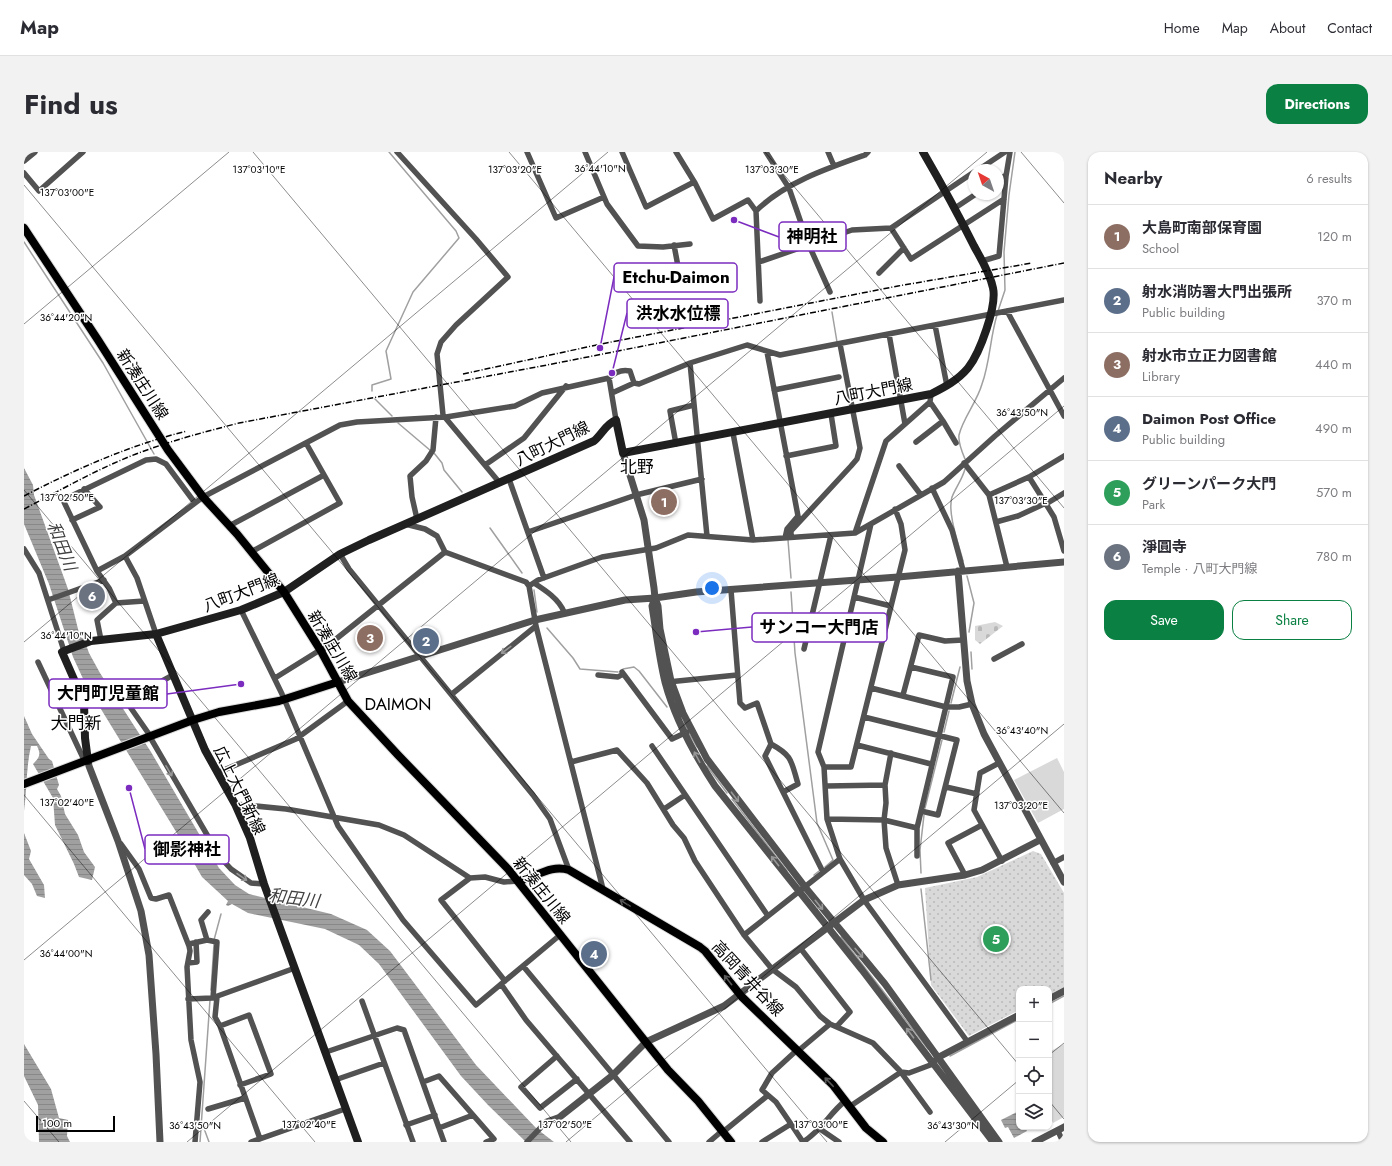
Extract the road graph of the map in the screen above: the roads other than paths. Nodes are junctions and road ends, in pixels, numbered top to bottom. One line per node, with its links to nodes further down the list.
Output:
1 (35, 152): 14 (street)
2 (83, 152): 17 (street)
3 (397, 152): 66 (street)
4 (527, 152): 23 (street)
5 (585, 152): 23 (street)
6 (622, 152): 20 (street)
7 (676, 152): 20 (street)
8 (766, 152): 21 (street)
9 (828, 152): 16 (street)
10 (868, 152): 16 (street)
11 (923, 152): 22 (main road, 八町大門線)
12 (1005, 152): 15 (street)
13 (1010, 152): 18 (street)
14 (24, 162)
15 (987, 164)
16 (834, 166): 21 (street)
17 (24, 173)
18 (1006, 175): 25 (street)
19 (968, 176): 22 (street)
20 (694, 182): 29 (street)
21 (789, 188): 29 (street); 35 (street)
22 (946, 192): 28 (main road, 八町大門線); 32 (street)
23 (604, 197): 34 (street)
24 (968, 199): 28 (street)
25 (1004, 199)
26 (1002, 200): 30 (street)
27 (1004, 200): 37 (street)
28 (955, 208): 30 (main road, 八町大門線)
29 (756, 211): 38 (street)
30 (964, 225): 36 (street); 37 (main road, 八町大門線)
31 (24, 228): 95 (main road, 新湊庄川線)
32 (891, 228): 35 (street); 36 (street)
33 (690, 244): 34 (street)
34 (674, 246): 40 (street)
35 (810, 246): 38 (street); 41 (street)
36 (904, 248): 39 (street)
37 (982, 261): 45 (main road, 八町大門線)
38 (759, 262): 43 (street)
39 (879, 273)
40 (680, 277)
41 (830, 292)
42 (1064, 300): 44 (street)
43 (760, 301)
44 (1007, 311): 45 (street); 58 (street)
45 (990, 314): 46 (street); 56 (main road, 八町大門線)
46 (936, 325): 47 (street); 56 (street)
47 (889, 334): 48 (street); 61 (street)
48 (840, 344): 49 (street); 63 (street)
49 (767, 352): 50 (street); 57 (street)
50 (690, 363): 54 (street); 62 (street)
51 (840, 377): 57 (street)
52 (609, 378): 54 (street); 55 (street); 59 (street)
53 (1064, 378): 58 (street)
54 (634, 383): 59 (street)
55 (566, 386): 66 (street); 82 (street)
56 (947, 386): 60 (main road, 八町大門線)
57 (774, 390): 70 (street)
58 (1049, 391): 65 (street); 81 (street)
59 (612, 393): 68 (street)
60 (930, 398): 61 (main road, 八町大門線); 69 (street); 71 (street)
61 (900, 400): 63 (main road, 八町大門線); 71 (street)
62 (694, 405): 73 (street); 77 (street)
63 (853, 409): 64 (main road, 八町大門線); 110 (street)
64 (831, 414): 70 (main road, 八町大門線); 79 (street)
65 (1064, 416)
66 (446, 417): 67 (street); 82 (street)
67 (436, 418): 75 (street); 99 (street)
68 (616, 420): 78 (main road); 86 (main road, 八町大門線)
69 (943, 421): 74 (street); 76 (street)
70 (780, 424): 72 (main road, 八町大門線); 79 (street)
71 (905, 424): 106 (street)
72 (733, 433): 73 (main road, 八町大門線); 111 (street)
73 (698, 439): 77 (main road, 八町大門線); 87 (street)
74 (916, 442)
75 (306, 443): 84 (street); 95 (street)
76 (956, 443)
77 (676, 444): 78 (main road, 八町大門線)
78 (624, 453): 92 (street)
79 (786, 456): 109 (street)
80 (1064, 456): 85 (street)
81 (964, 464): 89 (street); 94 (street)
82 (485, 465): 88 (street)
83 (899, 466): 93 (street)
84 (324, 475): 104 (street); 115 (street)
85 (1029, 477): 94 (street); 97 (street)
86 (509, 479): 88 (main road, 八町大門線); 105 (street)
87 (702, 479): 92 (street); 108 (street)
88 (499, 482): 99 (main road, 八町大門線)
89 (932, 488): 93 (street); 121 (street)
90 (84, 489): 96 (street); 100 (street); 100 (street)
91 (1064, 493): 97 (street)
92 (636, 495): 105 (street); 113 (street)
93 (921, 495): 98 (street)
94 (989, 495): 101 (street)
95 (203, 497): 96 (street); 104 (main road, 新湊庄川線)
96 (196, 503): 118 (street)
97 (1046, 503): 101 (street); 114 (street)
98 (895, 508): 103 (street); 123 (street)
99 (417, 519): 102 (main road, 八町大門線)
100 (72, 520): 122 (street)
101 (996, 522): 120 (street)
102 (404, 524): 116 (street); 117 (main road, 八町大門線)
103 (871, 524): 106 (street); 126 (street)
104 (229, 526): 115 (main road, 新湊庄川線)
105 (528, 532): 124 (street)
106 (855, 533): 107 (street)
107 (831, 535): 110 (street); 127 (street)
108 (707, 536): 111 (street); 113 (street)
109 (785, 538): 110 (street); 111 (street)
110 (791, 538)
111 (754, 540)
112 (24, 549): 133 (street)
113 (649, 549): 124 (street); 132 (street)
114 (1064, 551)
115 (252, 552): 130 (main road, 新湊庄川線)
116 (446, 552): 128 (street); 136 (street)
117 (340, 554): 130 (main road, 八町大門線); 136 (street)
118 (125, 556): 122 (street); 134 (street)
119 (1064, 562): 120 (street)
120 (1007, 567): 121 (street)
121 (960, 570): 123 (street); 143 (street)
122 (97, 571): 125 (street)
123 (898, 577): 126 (street); 137 (street)
124 (544, 578): 128 (street)
125 (104, 580): 133 (street); 135 (street)
126 (858, 580): 127 (street); 131 (street)
127 (819, 583): 129 (street); 145 (street)
128 (531, 585): 139 (street); 140 (street)
129 (730, 590): 132 (street); 154 (street)
130 (284, 592): 138 (main road, 八町大門線); 147 (main road, 新湊庄川線)
131 (854, 596): 137 (street); 179 (street)
132 (655, 598): 139 (street); 157 (street)
133 (49, 599): 146 (street)
134 (144, 601): 135 (street); 141 (street)
135 (116, 603): 142 (street)
136 (380, 605): 147 (street); 148 (street)
137 (891, 606): 158 (street)
138 (241, 610): 141 (main road, 八町大門線); 155 (street)
139 (564, 612): 140 (street)
140 (535, 623): 148 (street); 159 (street, one-way to 159); 176 (street)
141 (156, 634): 142 (main road, 八町大門線); 152 (main road, 広上大門新線)
142 (101, 640): 146 (main road, 八町大門線)
143 (963, 640): 151 (street); 163 (street)
144 (1022, 644): 149 (street)
145 (804, 649)
146 (64, 650): 175 (main road)
147 (320, 651): 155 (street); 156 (main road, 新湊庄川線)
148 (422, 657): 156 (street); 159 (street)
149 (994, 659)
150 (38, 662): 175 (street)
151 (911, 667): 160 (street); 164 (street)
152 (174, 675): 166 (main road, 広上大門新線); 169 (street)
153 (598, 675): 167 (street)
154 (738, 675): 157 (street); 171 (street)
155 (275, 678): 161 (street)
156 (338, 682): 161 (main road); 162 (main road, 新湊庄川線)
157 (668, 682): 167 (street)
158 (871, 688): 160 (street); 165 (street)
159 (452, 694): 203 (street)
160 (903, 695): 164 (street)
161 (283, 700): 166 (main road); 170 (street)
162 (348, 701): 170 (street); 207 (main road, 新湊庄川線)
163 (972, 704): 164 (street); 177 (street)
164 (946, 707): 168 (street)
165 (864, 717): 168 (street); 172 (street)
166 (193, 720): 169 (main road); 180 (main road, 広上大門新線)
167 (688, 731): 212 (street)
168 (938, 735): 178 (street); 184 (street)
169 (150, 737): 175 (main road); 210 (street, one-way to 210)
170 (300, 737): 180 (street); 191 (street)
171 (771, 744): 185 (street); 185 (street)
172 (857, 745): 174 (street); 179 (street)
173 (652, 746): 187 (street)
174 (891, 753): 178 (street); 182 (street)
175 (84, 762): 181 (main road); 197 (street)
176 (571, 762): 189 (street); 211 (street)
177 (999, 763): 186 (street); 196 (street)
178 (931, 764): 190 (street)
179 (824, 767): 183 (street)
180 (217, 773): 188 (main road, 広上大門新線)
181 (24, 784)
182 (885, 785): 183 (street); 193 (street)
183 (827, 786): 192 (street)
184 (946, 788): 186 (street); 190 (street)
185 (783, 792): 204 (street)
186 (977, 794): 194 (street)
187 (685, 795): 189 (street); 215 (street)
188 (235, 804): 191 (street); 210 (main road, 広上大門新線)
189 (664, 809): 219 (street)
190 (921, 811): 195 (street)
191 (334, 817): 206 (street); 228 (street)
192 (827, 819): 193 (street); 200 (street)
193 (884, 820): 195 (street); 209 (street)
194 (982, 825): 201 (street); 205 (street)
195 (916, 828): 198 (street)
196 (1040, 840): 201 (street); 202 (street)
197 (118, 841): 222 (street); 270 (street)
198 (917, 856)
199 (1064, 857): 202 (street)
200 (840, 859): 204 (street); 213 (street)
201 (1002, 861): 205 (street)
202 (1053, 863): 208 (street)
203 (569, 870): 207 (main road, 高岡青井谷線); 211 (main road, 高岡青井谷線)
204 (823, 872): 212 (street)
205 (965, 875): 209 (street)
206 (470, 878): 207 (street); 228 (street)
207 (519, 881): 218 (main road, 新湊庄川線)
208 (1064, 882)
209 (898, 885): 213 (street)
210 (266, 886): 226 (main road, 広上大門新線)
211 (603, 889): 230 (main road, 高岡青井谷線, one-way to 211)
212 (802, 889): 215 (street); 216 (street, one-way to 216); 217 (street)
213 (864, 900): 216 (street); 240 (street)
214 (208, 912): 220 (street)
215 (768, 916): 219 (street)
216 (834, 923): 217 (street); 245 (street, one-way to 245)
217 (828, 928): 223 (street); 245 (street, one-way to 217)
218 (560, 935): 225 (street); 241 (main road, 新湊庄川線)
219 (744, 935): 227 (street)
220 (207, 940): 221 (street); 231 (street)
221 (196, 942): 222 (street); 224 (street)
222 (189, 944): 224 (street)
223 (801, 949): 227 (street); 238 (street)
224 (188, 963): 233 (street)
225 (523, 966): 228 (street); 248 (street)
226 (295, 968): 231 (street); 243 (main road, 広上大門新線)
227 (772, 969): 230 (street); 236 (street)
228 (503, 982): 244 (street)
229 (1064, 992): 232 (street)
230 (740, 994): 241 (street); 242 (main road, 高岡青井谷線)
231 (212, 998): 233 (street); 237 (street)
232 (1052, 998)
233 (188, 999): 271 (street)
234 (362, 1001): 239 (street)
235 (1016, 1017): 240 (street)
236 (830, 1024): 238 (street); 242 (street)
237 (220, 1026): 252 (street); 252 (street)
238 (837, 1026): 247 (street)
239 (374, 1036): 243 (street); 246 (street); 251 (street)
240 (968, 1041): 245 (street)
241 (646, 1042): 248 (street); 268 (main road, 新湊庄川線)
242 (798, 1050): 254 (street); 256 (main road, 高岡青井谷線, one-way to 242)
243 (326, 1052): 250 (main road, 広上大門新線)
244 (557, 1056): 249 (street); 249 (street)
245 (935, 1061): 247 (street); 286 (street); 287 (street)
246 (384, 1063): 250 (street); 264 (street)
247 (901, 1072): 256 (street); 259 (street)
248 (613, 1075): 253 (street); 279 (street)
249 (577, 1079): 253 (street)
250 (335, 1080): 258 (main road, 広上大門新線)
251 (423, 1082): 260 (street); 261 (street)
252 (240, 1085): 255 (street)
253 (589, 1093): 262 (street); 278 (street)
254 (767, 1096): 263 (street); 268 (street)
255 (245, 1098): 257 (street); 269 (street)
256 (847, 1104): 266 (street); 285 (main road, 高岡青井谷線)
257 (208, 1109)
258 (345, 1109): 269 (street); 273 (main road, 広上大門新線)
259 (930, 1112)
260 (435, 1115): 264 (street); 265 (street)
261 (473, 1115): 265 (street); 276 (street)
262 (561, 1116): 277 (street)
263 (791, 1124): 282 (street); 283 (street)
264 (406, 1125): 274 (street)
265 (439, 1128): 275 (street)
266 (820, 1129): 283 (street); 284 (street)
267 (1061, 1129): 288 (street); 289 (street)
268 (723, 1132): 280 (street); 281 (main road, 新湊庄川線)
269 (260, 1138): 272 (street)
270 (160, 1142)
271 (196, 1142)
272 (251, 1142)
273 (358, 1142)
274 (412, 1142)
275 (444, 1142)
276 (486, 1142)
277 (528, 1142)
278 (630, 1142)
279 (669, 1142)
280 (709, 1142)
281 (731, 1142)
282 (762, 1142)
283 (803, 1142)
284 (838, 1142)
285 (882, 1142)
286 (993, 1142)
287 (999, 1142)
288 (1035, 1142)
289 (1063, 1142)

